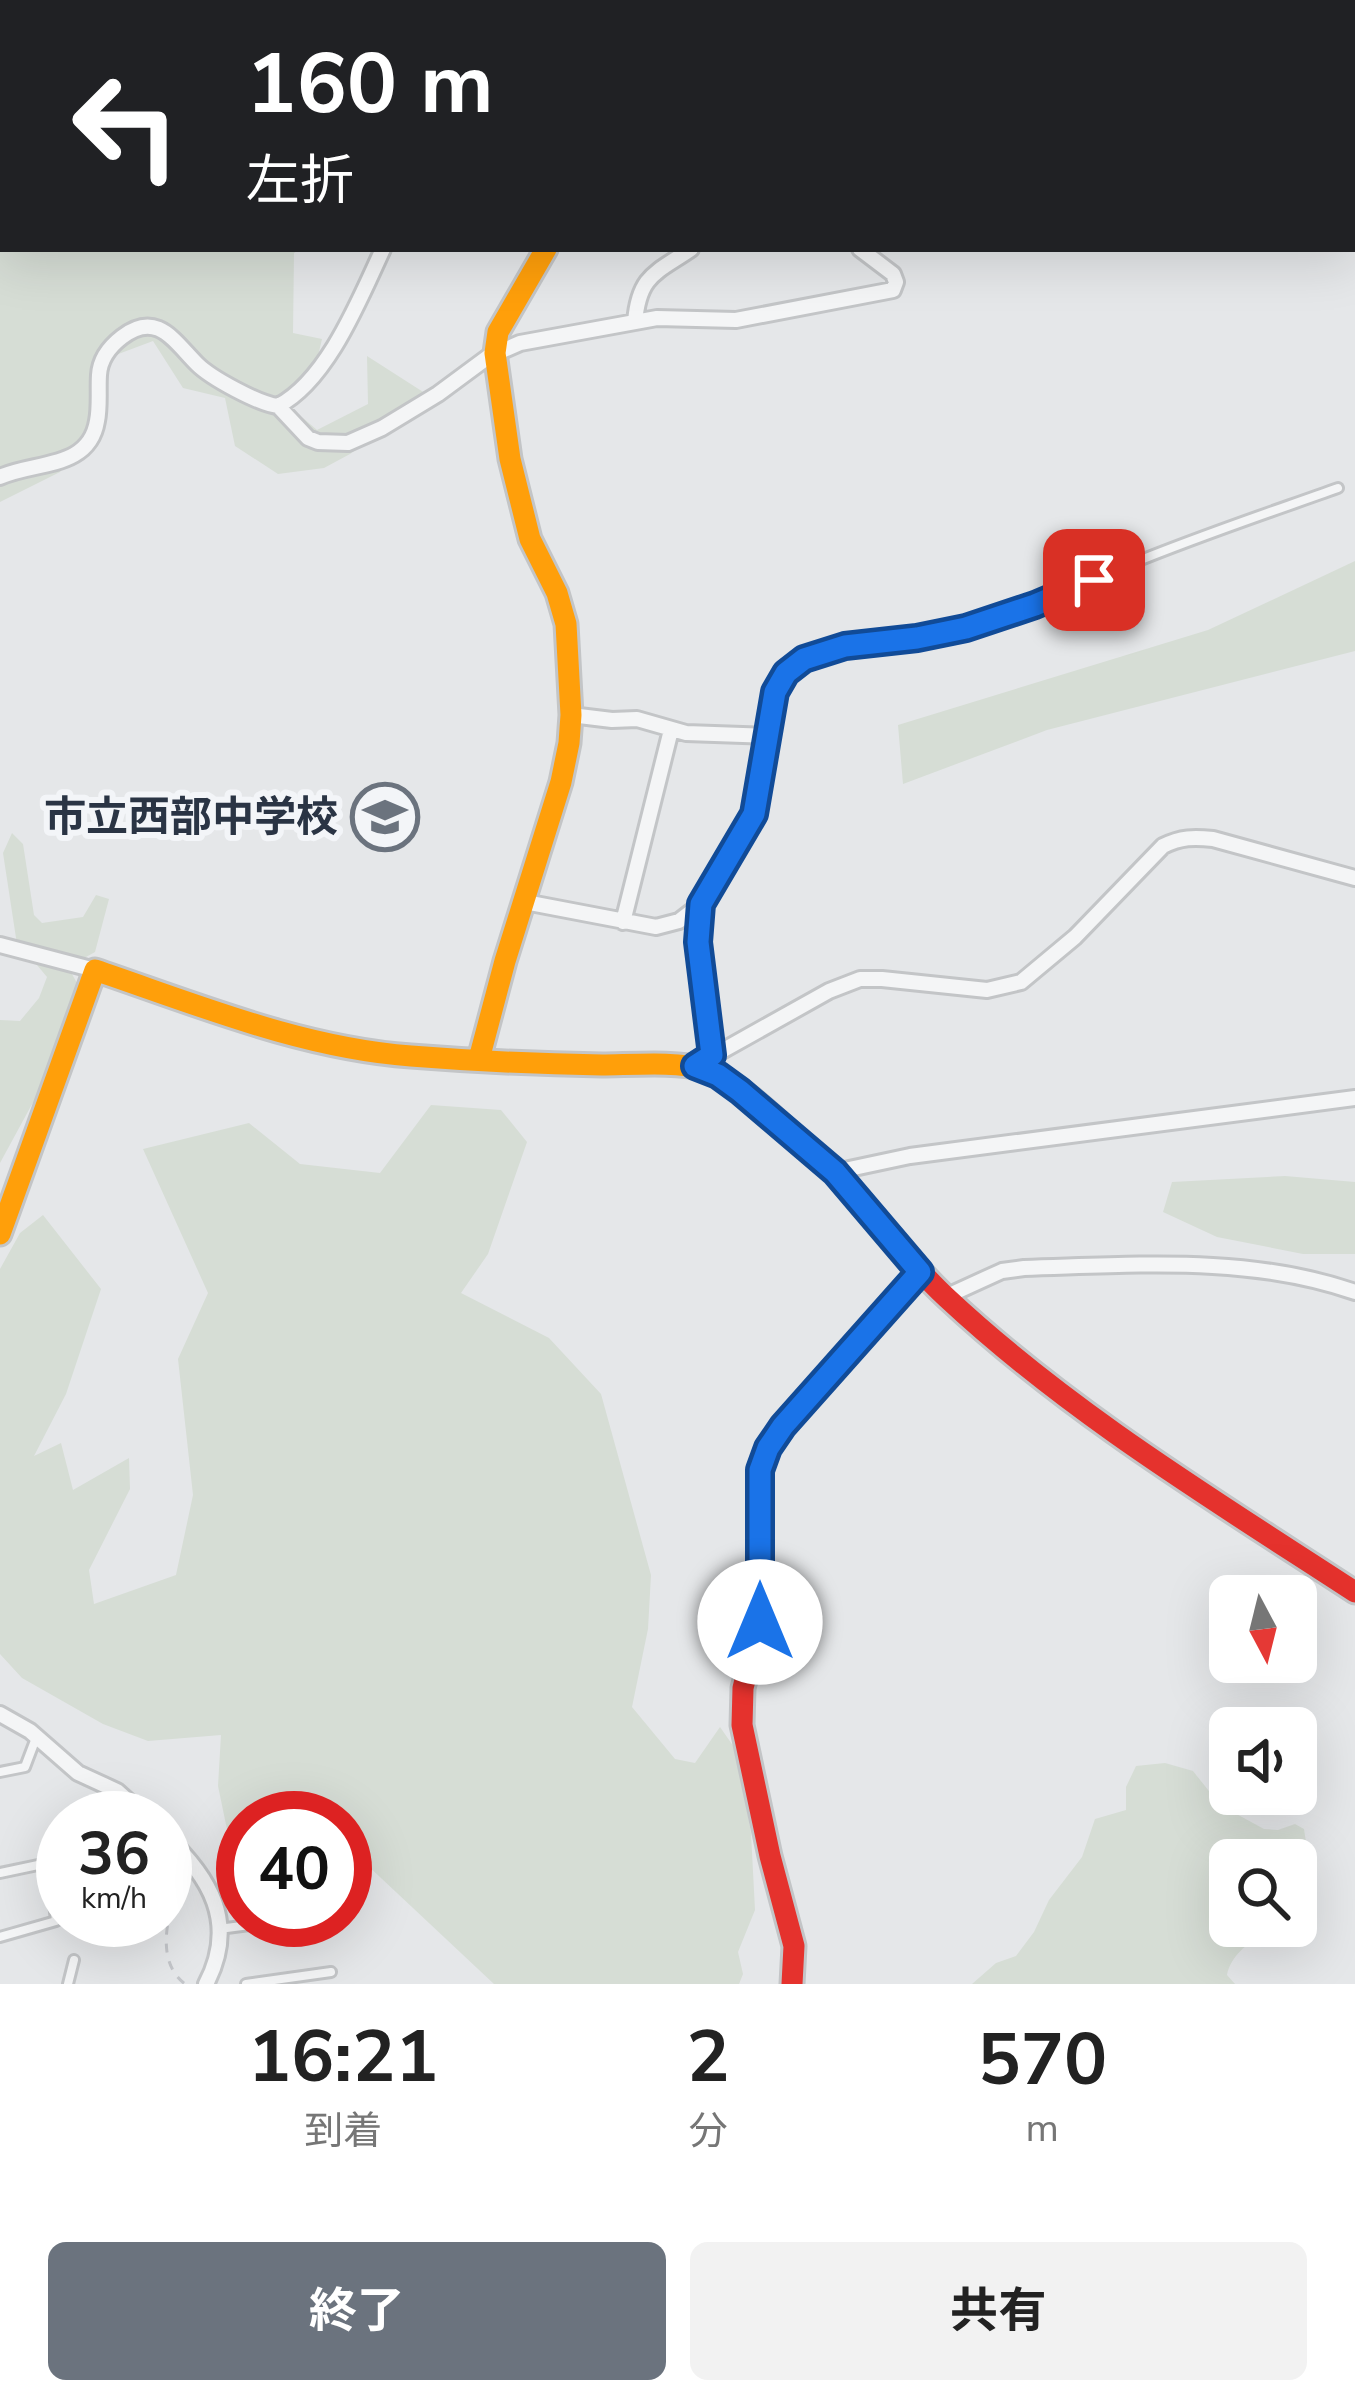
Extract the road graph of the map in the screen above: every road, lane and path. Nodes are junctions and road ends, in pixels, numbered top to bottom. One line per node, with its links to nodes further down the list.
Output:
1 (382, 252): 7 (street)
2 (544, 252): 6 (street)
3 (687, 252): 5 (street)
4 (864, 252): 5 (street)
5 (635, 322): 6 (street)
6 (495, 353): 7 (street); 11 (street)
7 (278, 406): 8 (street)
8 (0, 477)
9 (1338, 488): 10 (lane)
10 (778, 683): 13 (street)
11 (571, 715): 12 (street); 15 (street)
12 (671, 730): 13 (street); 17 (street)
13 (769, 736): 16 (street)
14 (1355, 878): 21 (street)
15 (525, 902): 17 (street); 20 (street)
16 (701, 904): 17 (street); 21 (street)
17 (623, 922)
18 (0, 945): 19 (street)
19 (95, 970): 20 (street); 24 (street)
20 (479, 1059): 21 (street)
21 (704, 1061): 23 (street)
22 (1355, 1098): 23 (street)
23 (835, 1172): 25 (street)
24 (0, 1234)
25 (920, 1272): 27 (street); 45 (street)
26 (1355, 1292): 27 (street)
27 (945, 1297): 28 (street)
28 (1355, 1592)
29 (0, 1714): 30 (street)
30 (37, 1736): 31 (lane); 32 (street)
31 (0, 1772)
32 (117, 1791)
33 (192, 1862): 35 (street)
34 (0, 1873): 36 (lane)
35 (216, 1910)
36 (0, 1937)
37 (168, 1947): 42 (path)
38 (217, 1947): 43 (street)
39 (74, 1960): 41 (lane)
40 (332, 1972): 44 (lane)
41 (68, 1984)
42 (185, 1984)
43 (210, 1984)
44 (246, 1984)
45 (792, 1984)

